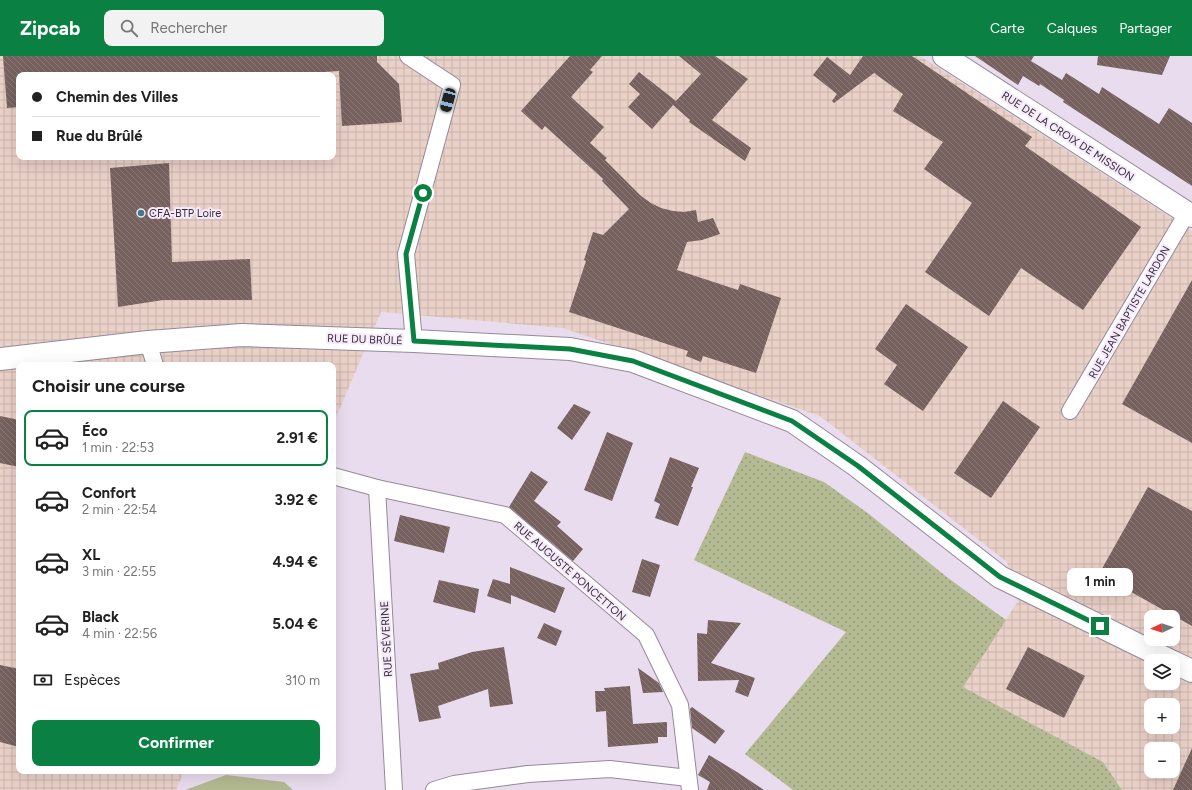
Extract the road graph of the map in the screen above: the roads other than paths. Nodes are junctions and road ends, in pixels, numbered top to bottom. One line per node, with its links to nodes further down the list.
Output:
1 (408, 56): 4 (street)
2 (944, 56): 3 (main road, RUE DE LA CROIX DE MISSION)
3 (1190, 215): 8 (street, RUE JEAN BAPTISTE LARDON)
4 (414, 341): 5 (main road, RUE DU BRÛLÉ); 11 (main road, RUE DU BRÛLÉ)
5 (148, 342): 6 (main road); 7 (street)
6 (0, 359)
7 (154, 362)
8 (1070, 412)
9 (336, 477): 10 (street, RUE AUGUSTE PONCETTON)
10 (377, 488): 14 (street, RUE AUGUSTE PONCETTON); 15 (street, RUE SÉVERINE)
11 (1158, 654)
12 (1180, 665): 13 (main road, RUE DU BRÛLÉ)
13 (1192, 671)
14 (689, 784): 16 (street)
15 (394, 790)
16 (434, 790)

